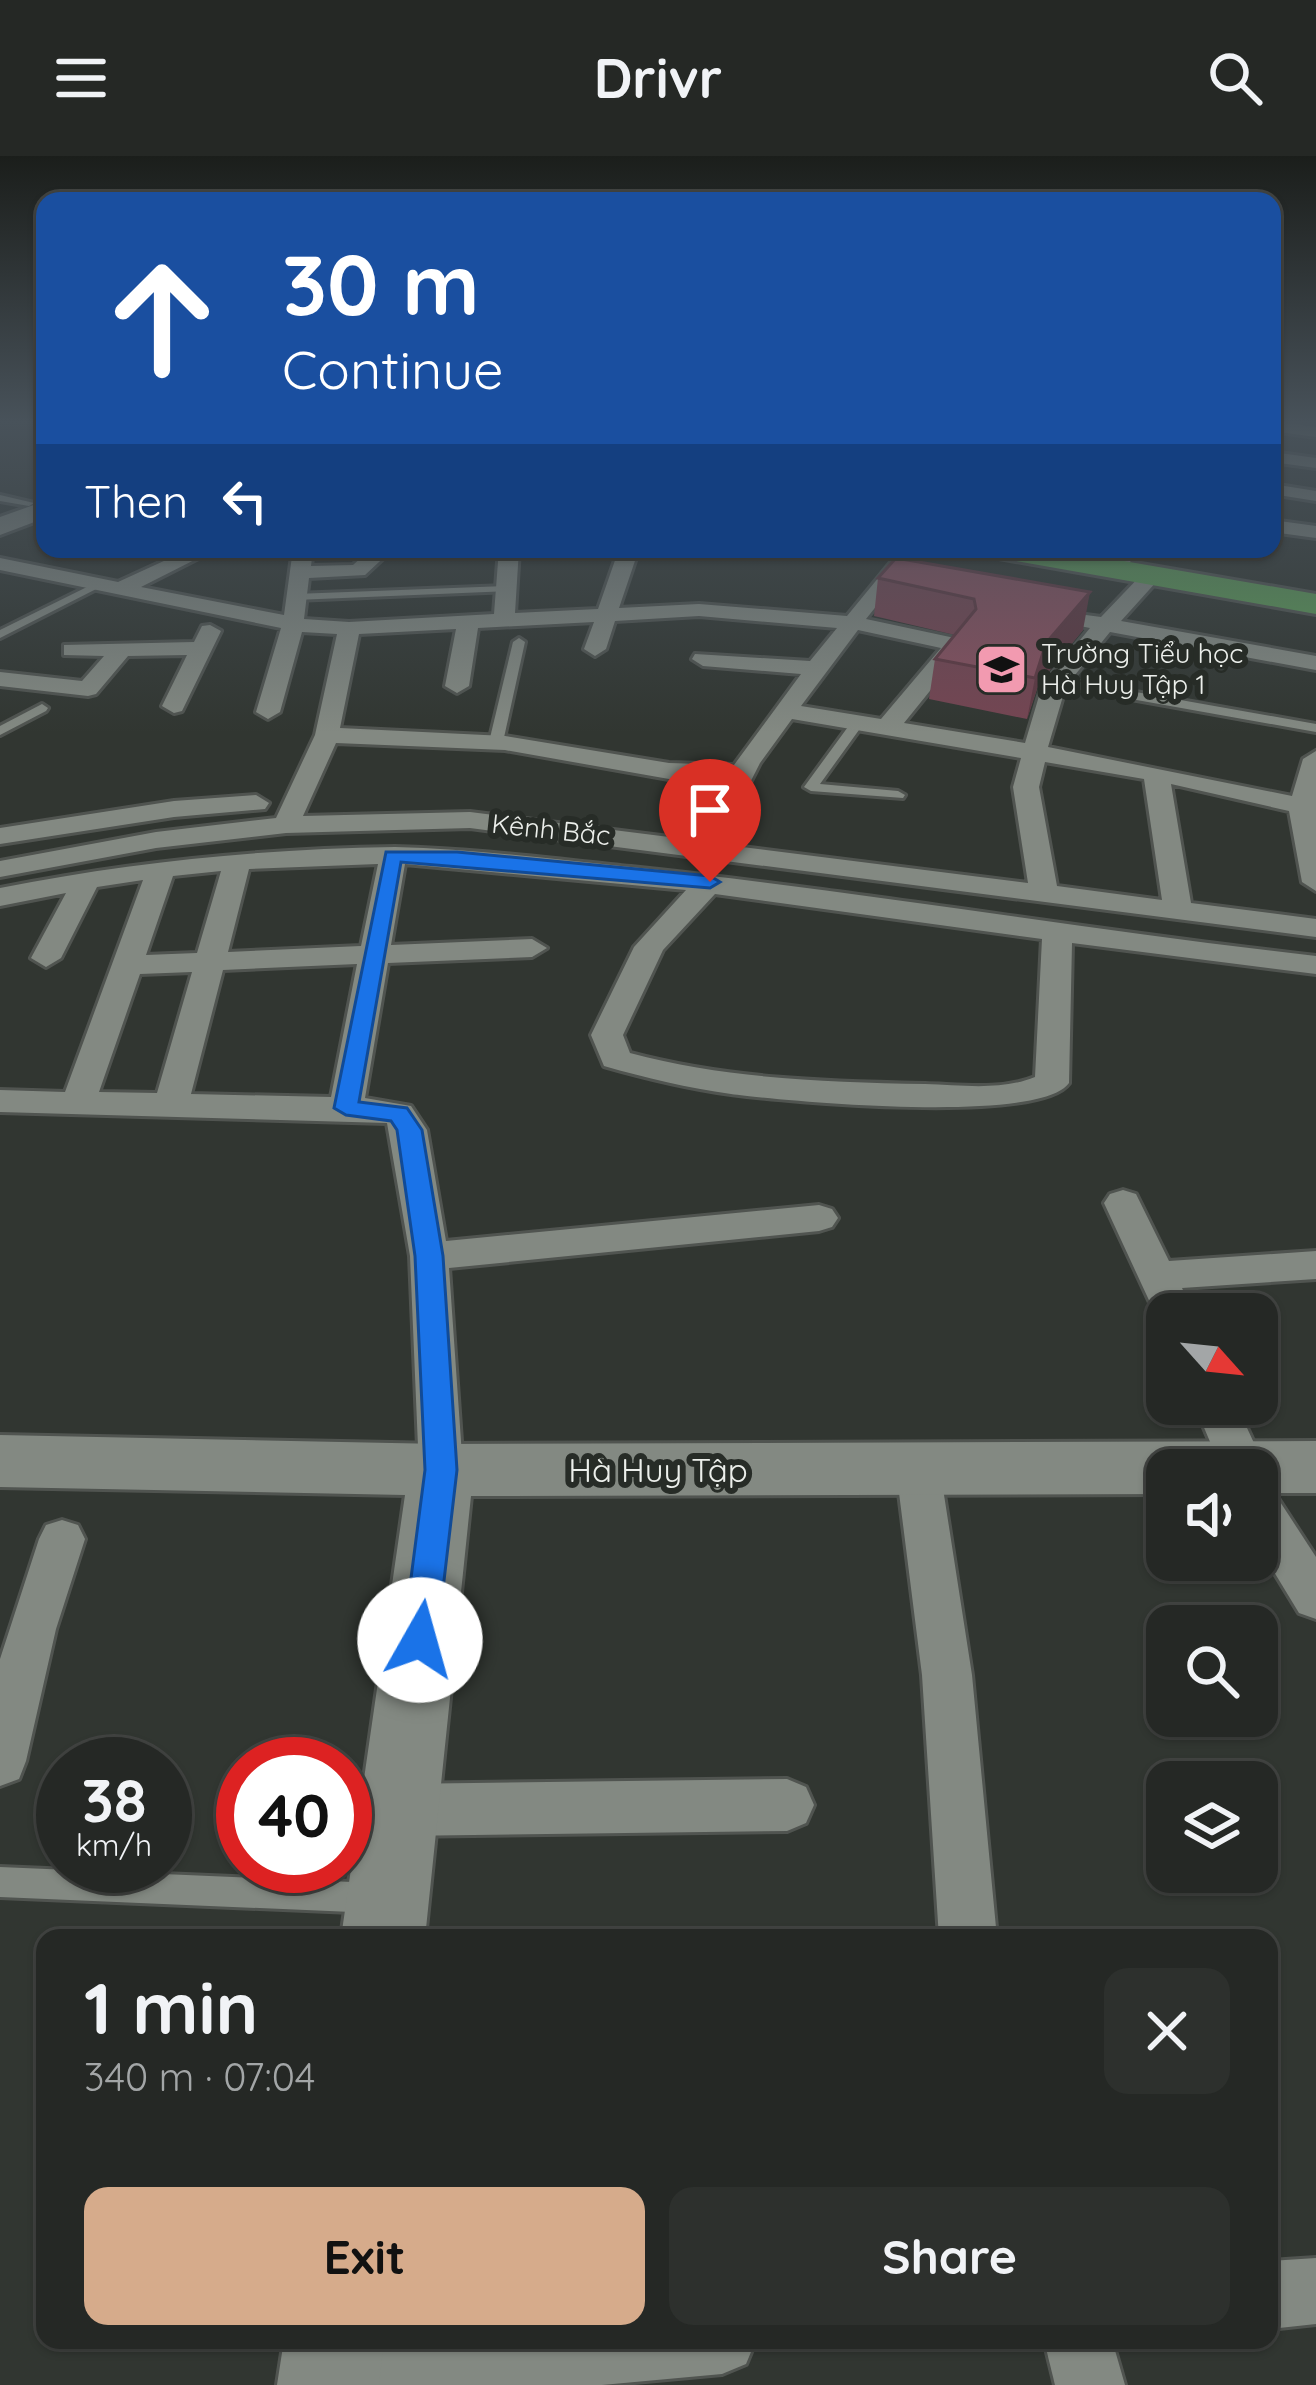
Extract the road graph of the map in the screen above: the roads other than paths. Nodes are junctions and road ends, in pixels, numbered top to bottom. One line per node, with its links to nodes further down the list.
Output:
1 (1281, 527): 2 (street)
2 (1316, 532)
3 (183, 558): 14 (street)
4 (301, 558): 12 (street)
5 (373, 558): 12 (street)
6 (508, 558): 15 (street)
7 (626, 558): 22 (street)
8 (908, 558): 25 (street)
9 (1052, 558): 13 (main road)
10 (1137, 558): 16 (main road)
11 (0, 564): 14 (street)
12 (297, 572): 18 (street)
13 (1151, 575): 16 (main road); 27 (street)
14 (110, 587): 21 (street); 29 (lane)
15 (506, 589): 18 (lane); 23 (street)
16 (1262, 590): 17 (main road); 19 (main road)
17 (1316, 595)
18 (295, 597): 26 (street)
19 (1316, 604)
20 (1008, 606): 27 (street)
21 (220, 610): 26 (street); 31 (street)
22 (610, 613): 23 (street); 25 (street); 33 (street)
23 (504, 619): 24 (street)
24 (468, 621): 28 (street); 40 (street)
25 (853, 622): 37 (street); 46 (street)
26 (292, 624): 28 (street); 44 (street)
27 (1108, 626): 36 (street); 39 (street)
28 (349, 628): 49 (street)
29 (0, 635)
30 (519, 643): 50 (lane)
31 (201, 648): 32 (street); 41 (street)
32 (122, 649): 34 (street); 38 (street)
33 (595, 649)
34 (72, 650)
35 (703, 659): 37 (street)
36 (1316, 663)
37 (816, 668): 43 (street)
38 (0, 679)
39 (1057, 682): 47 (lane); 51 (street)
40 (457, 686)
41 (174, 706)
42 (42, 708): 48 (lane)
43 (789, 711): 45 (street); 53 (street)
44 (268, 712)
45 (858, 723): 46 (street); 55 (lane)
46 (887, 728): 51 (street)
47 (1316, 728)
48 (0, 731)
49 (327, 735): 50 (street); 57 (street)
50 (496, 742): 53 (street)
51 (1035, 753): 54 (street); 73 (street)
52 (1316, 759): 56 (street)
53 (743, 772): 63 (street)
54 (1156, 773): 56 (street); 75 (street)
55 (898, 795)
56 (1309, 809): 72 (street)
57 (291, 813): 59 (street, Kênh Bắc); 61 (street); 68 (street, Kênh Bắc)
58 (0, 814): 61 (street)
59 (366, 820): 60 (street, Kênh Bắc); 64 (street)
60 (470, 820): 63 (street, Kênh Bắc); 66 (street)
61 (54, 827): 62 (street)
62 (0, 836)
63 (704, 847): 73 (street, Kênh Bắc)
64 (356, 856): 65 (street, Kênh Bắc); 67 (street, Kênh Bắc)
65 (393, 856): 66 (street, Kênh Bắc); 79 (street)
66 (457, 857): 71 (street, Kênh Bắc)
67 (237, 863): 69 (street, Kênh Bắc); 81 (street)
68 (0, 869)
69 (161, 871): 70 (street, Kênh Bắc); 82 (street)
70 (88, 878): 74 (street, Kênh Bắc); 80 (street)
71 (710, 882): 77 (street, Kênh Bắc); 77 (street)
72 (1316, 882)
73 (1044, 893): 75 (street, Kênh Bắc)
74 (0, 897)
75 (1178, 911): 76 (street, Kênh Bắc)
76 (1316, 928)
77 (1057, 929): 83 (street, Kênh Bắc)
78 (532, 948): 79 (street)
79 (376, 952): 81 (street); 87 (street)
80 (46, 958)
81 (211, 960): 82 (street); 86 (street)
82 (130, 965): 85 (street)
83 (1316, 965)
84 (0, 1101): 85 (street)
85 (77, 1103): 86 (street)
86 (171, 1105): 87 (street)
87 (346, 1108): 90 (street)
88 (1123, 1203): 92 (street)
89 (819, 1218): 90 (street)
90 (429, 1256): 97 (street)
91 (1316, 1264): 92 (street)
92 (1157, 1276): 93 (street)
93 (1165, 1293)
94 (0, 1461): 97 (main road, Hà Huy Tập)
95 (1316, 1467): 98 (main road, Hà Huy Tập)
96 (918, 1469): 97 (main road, Hà Huy Tập); 99 (main road, Hà Huy Tập); 108 (street)
97 (441, 1470): 105 (main road)
98 (1278, 1472)
99 (1146, 1475)
100 (1278, 1535): 102 (street)
101 (62, 1539): 103 (street)
102 (1316, 1598)
103 (0, 1761)
104 (787, 1804): 105 (street)
105 (399, 1810): 107 (main road)
106 (0, 1882): 107 (lane)
107 (386, 1918)
108 (967, 1929)
109 (1316, 2291): 110 (street)
110 (1278, 2294)
111 (592, 2349): 113 (street)
112 (1080, 2349): 114 (street)
113 (331, 2367)
114 (1090, 2385)

